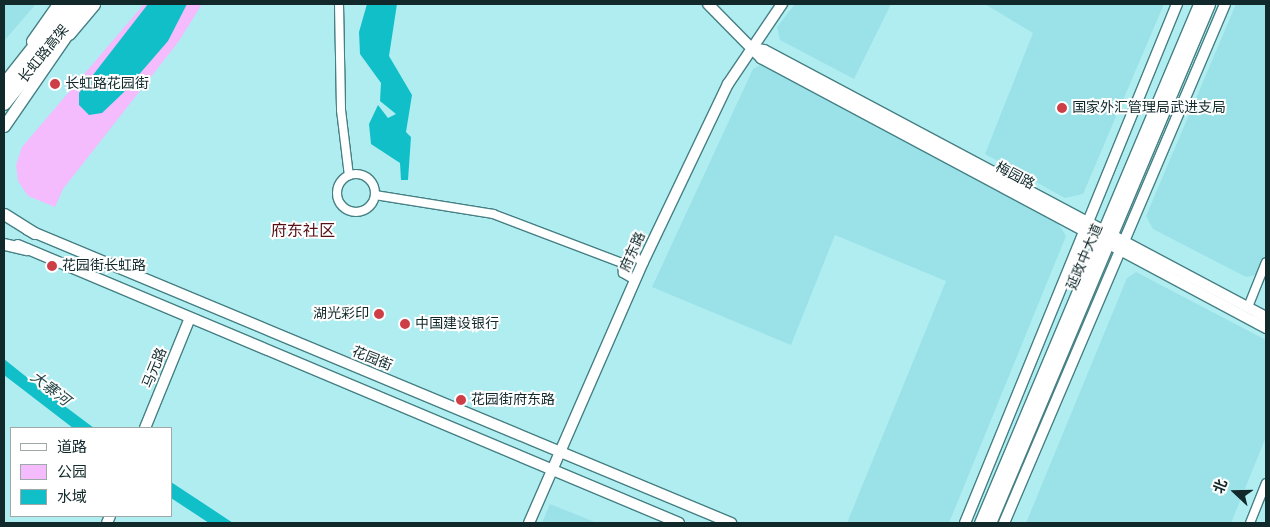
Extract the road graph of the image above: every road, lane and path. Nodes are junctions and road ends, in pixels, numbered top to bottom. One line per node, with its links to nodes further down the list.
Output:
1 (58, 4): 15 (main road)
2 (69, 4): 16 (highway, 长虹路高架)
3 (83, 4): 17 (highway, 长虹路高架)
4 (89, 4): 13 (main road)
5 (94, 4): 13 (main road)
6 (339, 4): 19 (street)
7 (708, 4): 14 (street, 梅园路)
8 (782, 4): 14 (street, 府东路)
9 (1177, 4): 23 (street)
10 (1199, 4): 25 (main road, 延政中大道)
11 (1209, 4): 25 (main road, 延政中大道)
12 (1225, 4): 28 (street)
13 (63, 41): 18 (main road)
14 (751, 48): 23 (street, 梅园路); 30 (street, 府东路)
15 (4, 76)
16 (4, 86)
17 (4, 103)
18 (4, 126)
19 (349, 176): 20 (street); 20 (street)
20 (375, 195): 32 (street)
21 (4, 214): 24 (main road)
22 (4, 220): 24 (street, 花园街)
23 (1084, 223): 25 (street, 梅园路); 45 (street)
24 (34, 233): 39 (street, 花园街)
25 (1105, 235): 28 (street, 梅园路); 46 (main road, 延政中大道); 47 (main road, 延政中大道)
26 (4, 239): 29 (street)
27 (4, 244): 29 (main road)
28 (1123, 244): 34 (street, 梅园路); 37 (street, 梅园路); 48 (street)
29 (26, 249): 36 (street)
30 (643, 262): 32 (street); 33 (street, 府东路)
31 (1266, 262): 34 (street)
32 (622, 263): 33 (street)
33 (635, 280): 39 (street, 府东路)
34 (1248, 307): 35 (street, 梅园路)
35 (1266, 317)
36 (190, 318): 38 (street, 马元路); 40 (street)
37 (1266, 328)
38 (146, 427)
39 (558, 451): 40 (street, 府东路); 44 (street, 花园街)
40 (550, 469): 42 (street, 府东路); 43 (street)
41 (1266, 483): 49 (street)
42 (529, 523)
43 (679, 523)
44 (731, 523)
45 (965, 523)
46 (980, 523)
47 (990, 523)
48 (1004, 523)
49 (1250, 523)

